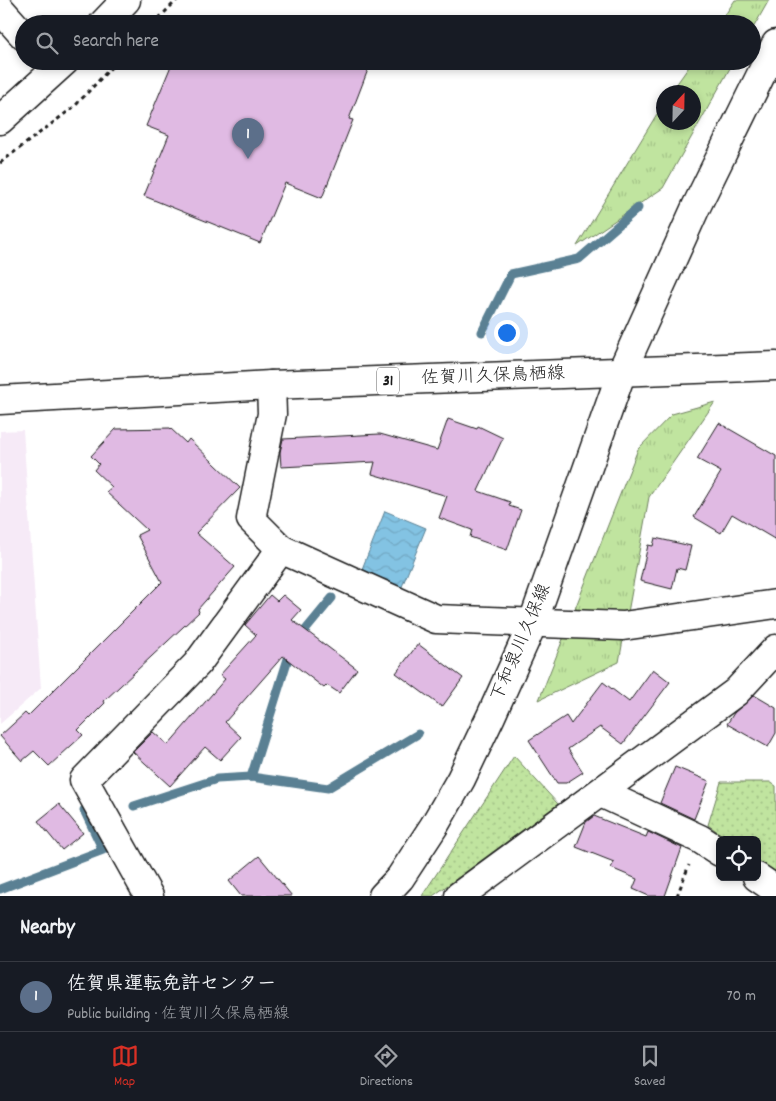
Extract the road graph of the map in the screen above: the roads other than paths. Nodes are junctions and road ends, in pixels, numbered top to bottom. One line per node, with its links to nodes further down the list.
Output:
1 (126, 0): 3 (street)
2 (0, 9): 4 (street)
3 (112, 15)
4 (15, 26)
5 (776, 44): 9 (street, 下和泉川久保線)
6 (51, 70): 7 (street)
7 (0, 120)
8 (776, 366): 9 (street, 佐賀川久保鳥栖線 / 31)
9 (622, 372): 10 (street, 佐賀川久保鳥栖線 / 31); 14 (street, 下和泉川久保線)
10 (271, 385): 11 (street, 佐賀川久保鳥栖線 / 31); 12 (street)
11 (0, 400)
12 (281, 549): 14 (street); 20 (street)
13 (776, 604): 14 (street)
14 (532, 625): 21 (street, 下和泉川久保線)
15 (776, 649): 16 (street)
16 (601, 793): 17 (street); 22 (street)
17 (716, 849)
18 (761, 880): 19 (street)
19 (776, 890)
20 (149, 896)
21 (383, 896)
22 (459, 896)

